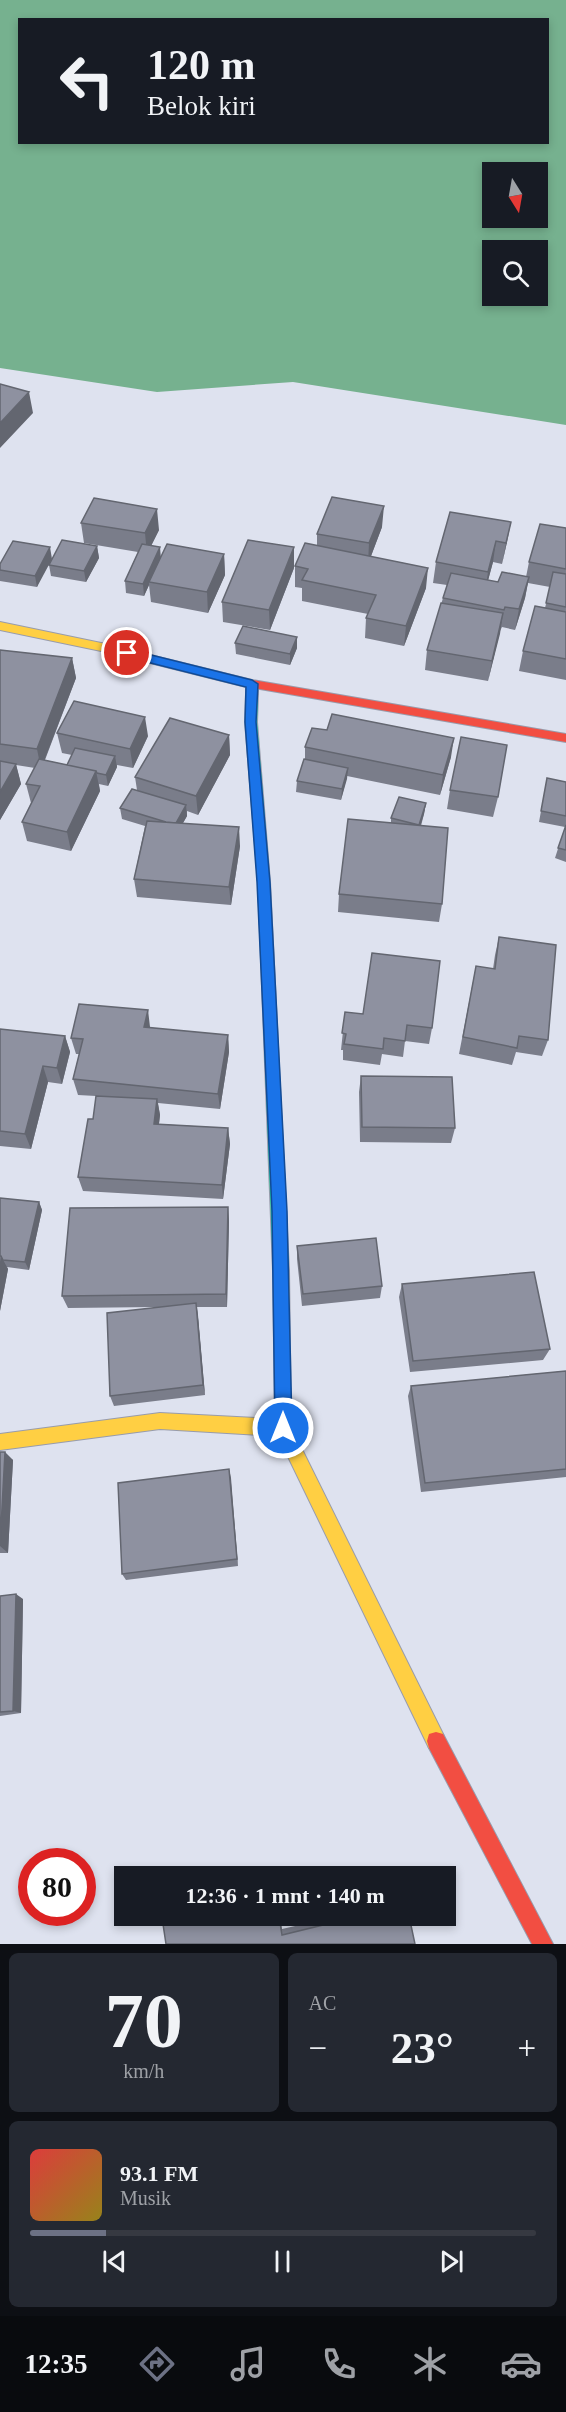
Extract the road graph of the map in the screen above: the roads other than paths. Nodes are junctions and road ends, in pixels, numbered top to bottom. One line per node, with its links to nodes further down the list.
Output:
1 (0, 626): 2 (main road)
2 (252, 684): 3 (main road); 4 (main road)
3 (566, 738)
4 (283, 1428): 5 (main road); 6 (main road)
5 (0, 1442)
6 (543, 1944)

